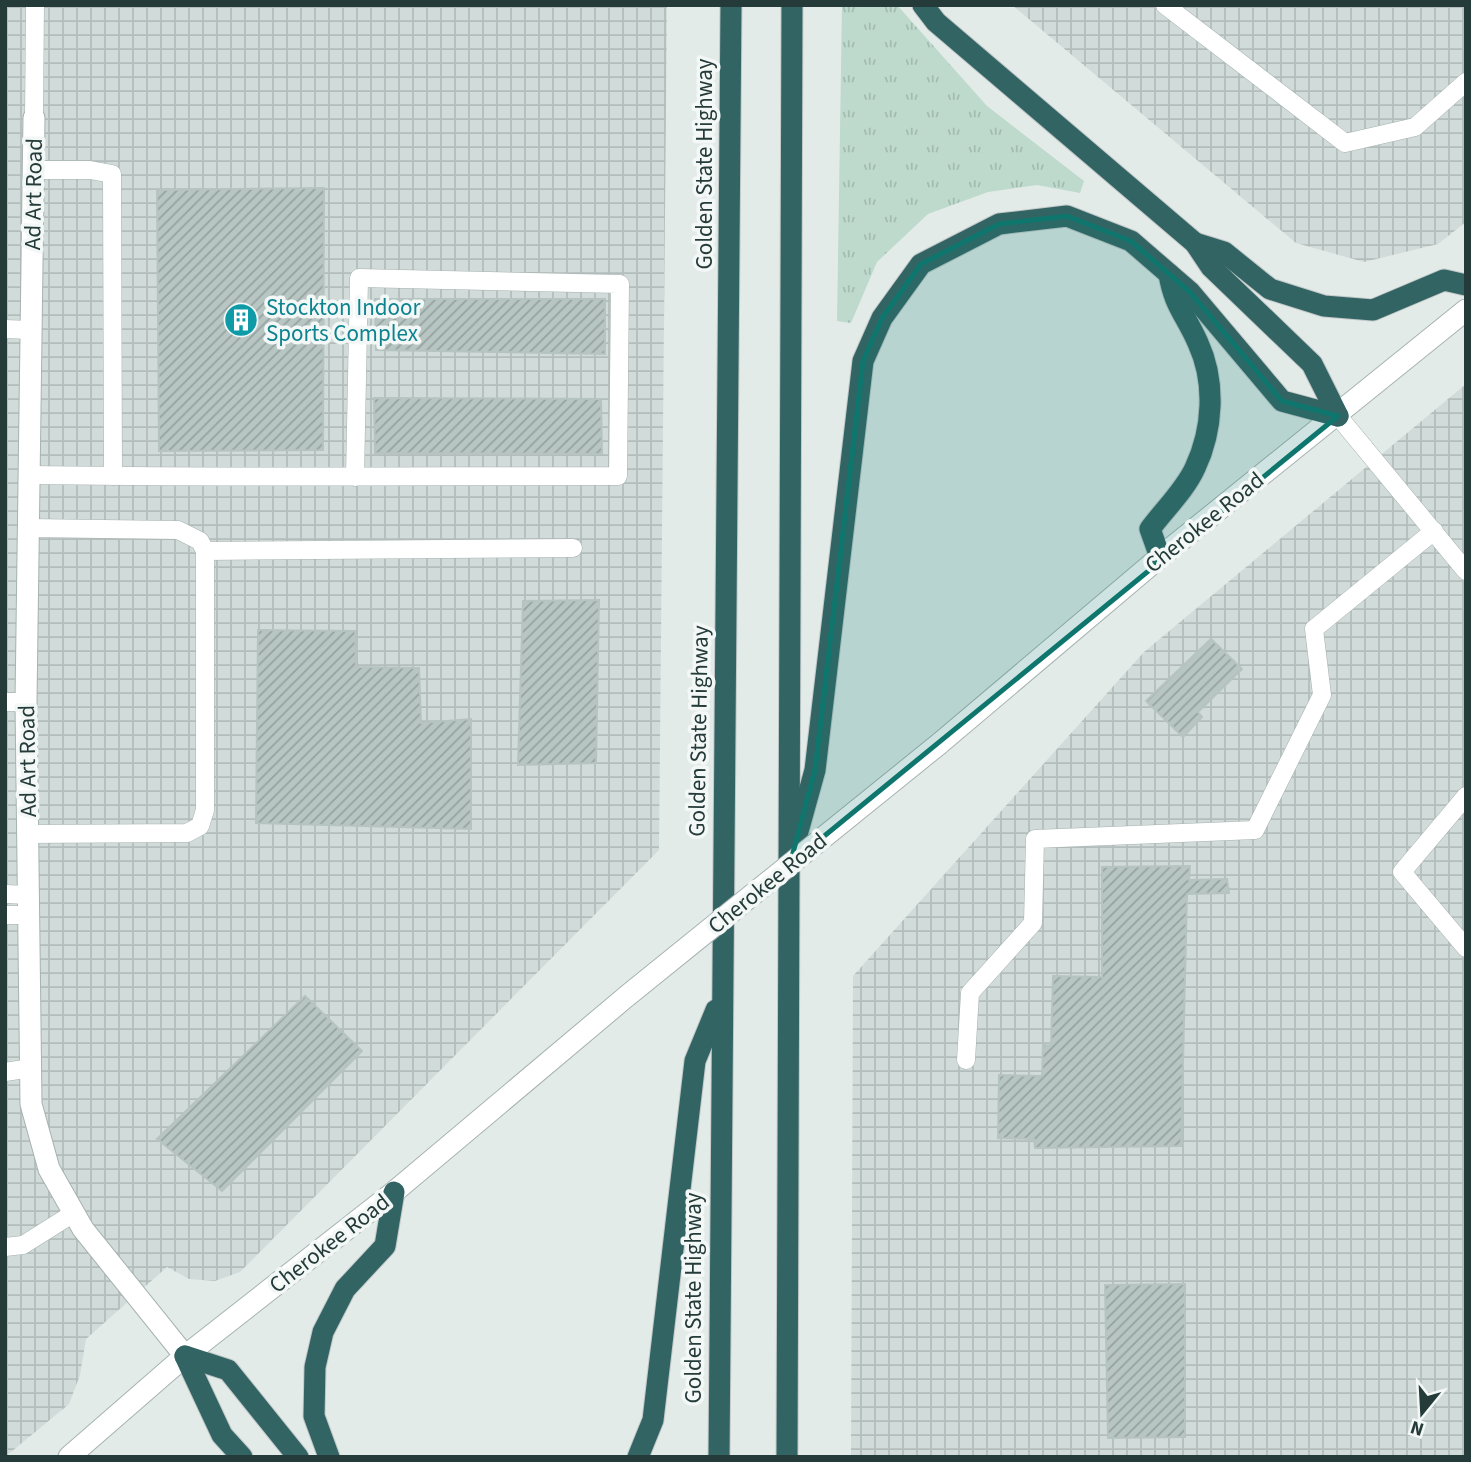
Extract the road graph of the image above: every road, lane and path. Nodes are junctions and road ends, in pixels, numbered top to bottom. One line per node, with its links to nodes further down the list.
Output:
1 (34, 5): 7 (lane)
2 (731, 5): 33 (highway, Golden State Highway)
3 (792, 5): 28 (highway)
4 (923, 5): 9 (highway)
5 (1166, 5): 6 (lane)
6 (1466, 82)
7 (34, 118): 8 (street, Ad Art Road)
8 (33, 170): 14 (street, Ad Art Road); 17 (lane)
9 (1195, 243): 11 (highway); 15 (highway)
10 (1169, 274): 15 (highway); 23 (highway); 28 (highway)
11 (1466, 285)
12 (1466, 310): 15 (street, Cherokee Road)
13 (5, 329): 14 (lane)
14 (31, 330): 16 (street, Ad Art Road)
15 (1338, 416): 20 (lane); 23 (street, Cherokee Road)
16 (29, 475): 17 (lane); 19 (street, Ad Art Road)
17 (113, 476): 18 (lane)
18 (355, 477): 18 (lane)
19 (29, 528): 22 (lane); 25 (street, Ad Art Road)
20 (1434, 531): 24 (lane); 34 (lane)
21 (573, 548): 22 (lane)
22 (205, 551): 27 (lane)
23 (1160, 557): 37 (street, Cherokee Road, bridge)
24 (1466, 570)
25 (16, 702): 27 (street, Ad Art Road)
26 (1466, 796): 32 (lane)
27 (28, 834): 30 (street, Ad Art Road)
28 (790, 862): 47 (highway)
29 (5, 894): 30 (lane)
30 (29, 905): 31 (lane); 35 (street, Ad Art Road)
31 (5, 915)
32 (1466, 948)
33 (721, 998): 45 (highway); 46 (highway, Golden State Highway)
34 (966, 1060)
35 (31, 1068): 36 (lane); 38 (street, Ad Art Road)
36 (5, 1072)
37 (394, 1192): 40 (street, Cherokee Road); 44 (highway)
38 (74, 1213): 39 (lane); 40 (street, Ad Art Road)
39 (5, 1247)
40 (185, 1356): 41 (street, Cherokee Road); 42 (highway); 43 (highway)
41 (69, 1457)
42 (242, 1457)
43 (298, 1457)
44 (329, 1457)
45 (638, 1457)
46 (719, 1457)
47 (787, 1457)

